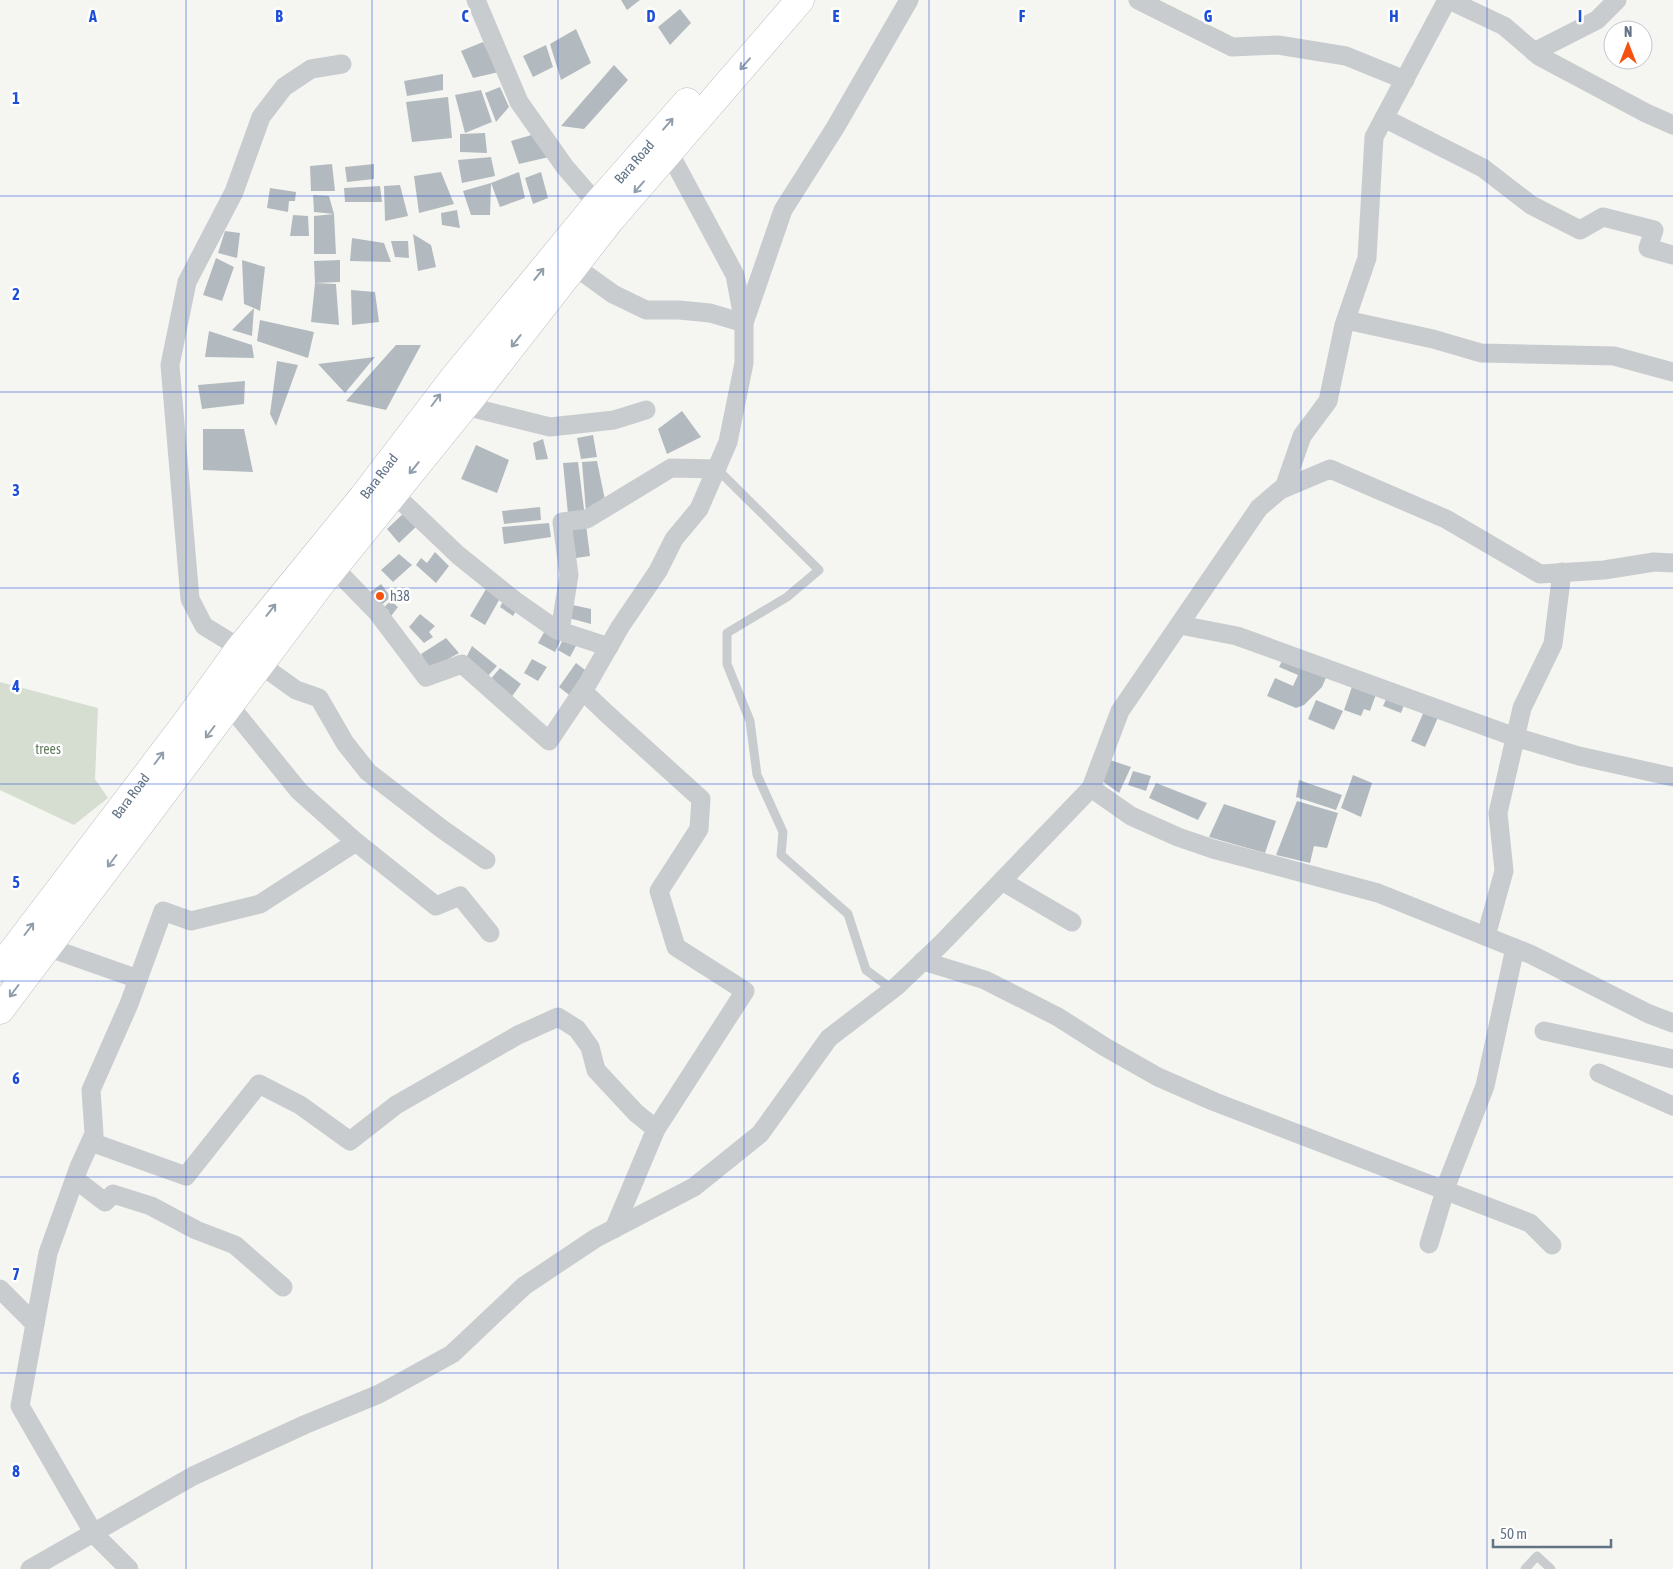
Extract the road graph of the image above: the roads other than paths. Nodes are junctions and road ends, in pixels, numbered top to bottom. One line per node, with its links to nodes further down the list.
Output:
1 (476, 0): 14 (street)
2 (778, 0): 14 (main road, Bara Road, one-way to 2)
3 (800, 0): 13 (main road, one-way to 13)
4 (909, 0): 19 (street)
5 (1138, 0): 10 (street)
6 (1448, 0): 8 (street); 10 (street)
7 (1617, 0): 8 (street)
8 (1534, 52): 12 (street)
9 (342, 64): 32 (street)
10 (1404, 80): 11 (street)
11 (1384, 118): 15 (street); 18 (street)
12 (1673, 125)
13 (669, 152): 16 (main road, one-way to 16); 19 (street)
14 (598, 204): 16 (main road, Bara Road)
15 (1673, 255)
16 (566, 260): 17 (main road); 19 (street)
17 (529, 304): 21 (main road, one-way to 21); 32 (main road, Bara Road, one-way to 17)
18 (1346, 320): 20 (street); 24 (street)
19 (744, 323): 23 (street)
20 (1673, 372)
21 (465, 406): 22 (street); 25 (main road, one-way to 25)
22 (646, 410)
23 (717, 469): 30 (street); 31 (street); 49 (lane)
24 (1284, 488): 28 (street); 29 (street)
25 (393, 493): 27 (main road); 30 (street)
26 (1673, 563): 28 (street)
27 (334, 568): 32 (main road); 33 (street)
28 (1562, 572): 35 (street)
29 (1180, 625): 35 (street); 37 (street)
30 (560, 631): 31 (street)
31 (608, 647): 33 (street)
32 (251, 657): 34 (main road); 39 (street); 47 (main road, Bara Road, one-way to 32)
33 (583, 690): 56 (street)
34 (230, 706): 38 (street); 44 (main road, one-way to 44)
35 (1515, 737): 36 (street); 43 (street)
36 (1673, 777)
37 (1091, 788): 40 (street); 43 (street)
38 (356, 842): 42 (street); 48 (street)
39 (486, 860)
40 (1002, 881): 41 (street); 46 (street)
41 (1072, 922)
42 (490, 934)
43 (1486, 936): 45 (street)
44 (48, 947): 48 (street); 50 (main road, one-way to 50)
45 (1515, 948): 51 (street); 59 (street)
46 (923, 961): 49 (street); 59 (street)
47 (0, 968)
48 (138, 979): 57 (street)
49 (892, 989): 60 (street)
50 (0, 1010)
51 (1673, 1023)
52 (1544, 1030): 53 (street)
53 (1673, 1059)
54 (1598, 1073): 55 (street)
55 (1673, 1106)
56 (656, 1129): 57 (street); 60 (street)
57 (91, 1142): 58 (street)
58 (75, 1179): 63 (street); 65 (street)
59 (1445, 1190): 61 (street); 62 (street)
60 (614, 1229): 66 (street)
61 (1429, 1244)
62 (1552, 1245)
63 (284, 1287)
64 (0, 1289): 65 (street)
65 (35, 1324): 66 (street)
66 (94, 1534): 67 (street); 68 (street)
67 (30, 1569)
68 (129, 1569)
69 (1525, 1569): 70 (lane)
70 (1551, 1569)

